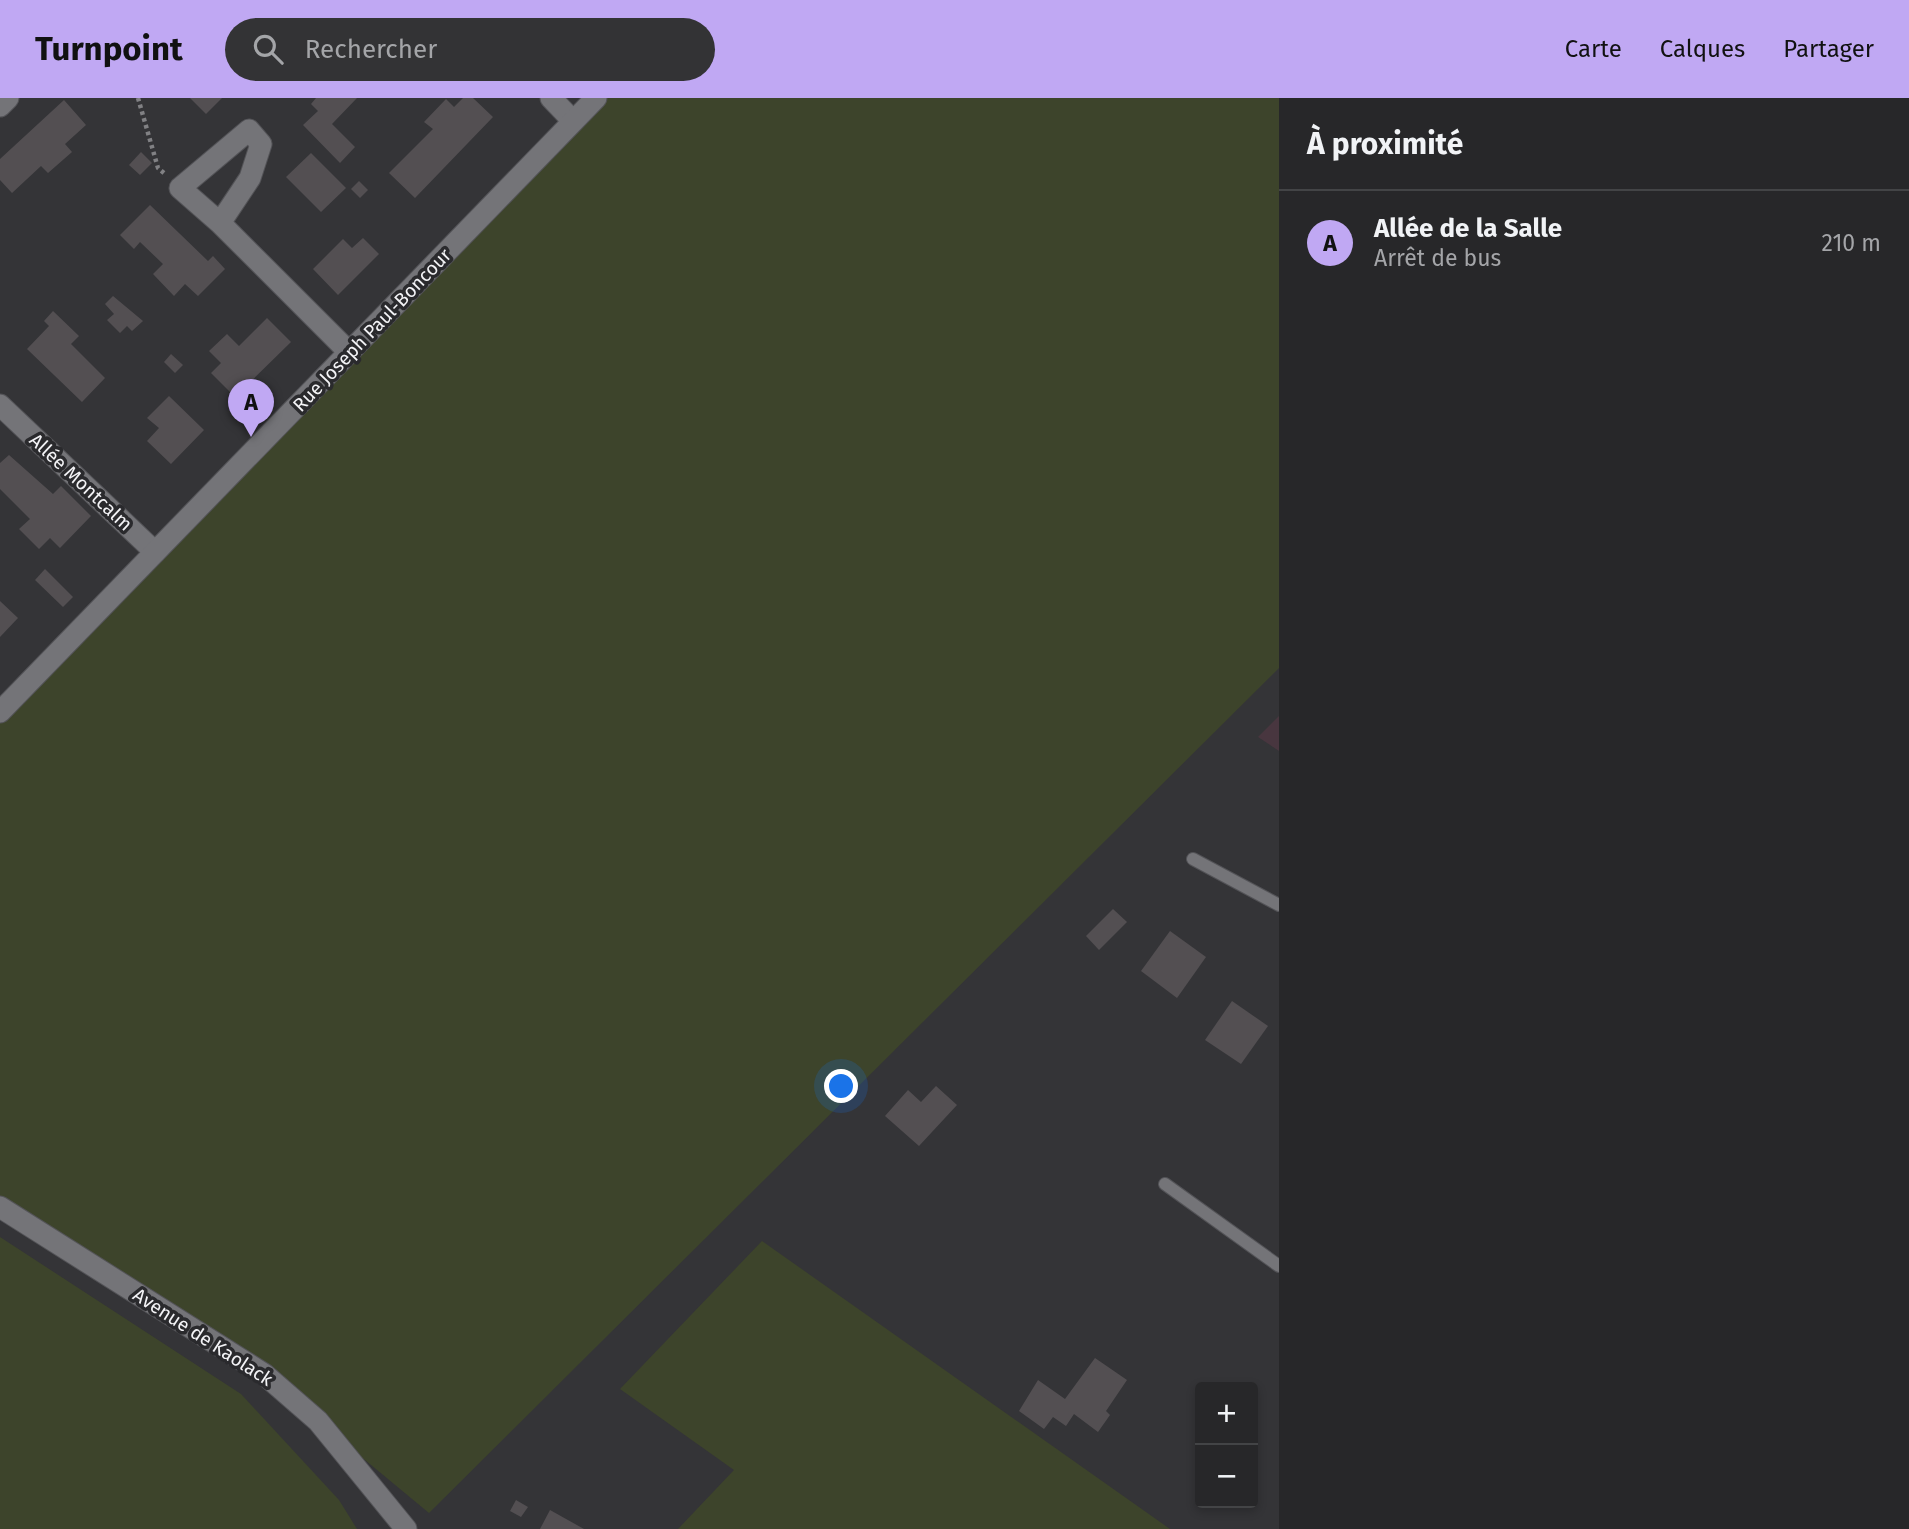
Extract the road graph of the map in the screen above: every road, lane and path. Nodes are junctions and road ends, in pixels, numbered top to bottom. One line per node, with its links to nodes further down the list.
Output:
1 (8, 98): 5 (street)
2 (138, 98): 7 (path)
3 (551, 98): 6 (street)
4 (596, 98): 6 (street, Rue Joseph Paul-Boncour)
5 (0, 106)
6 (573, 121): 9 (street, Rue Joseph Paul-Boncour)
7 (180, 188): 8 (street); 8 (street)
8 (220, 223): 9 (street)
9 (350, 353): 11 (street, Rue Joseph Paul-Boncour)
10 (2, 411): 11 (street, Allée Montcalm)
11 (155, 552): 12 (street, Rue Joseph Paul-Boncour)
12 (0, 712)
13 (1193, 859): 14 (lane)
14 (1279, 905)
15 (1164, 1184): 17 (lane)
16 (0, 1207): 18 (street, Avenue de Kaolack)
17 (1279, 1266)
18 (406, 1529)

